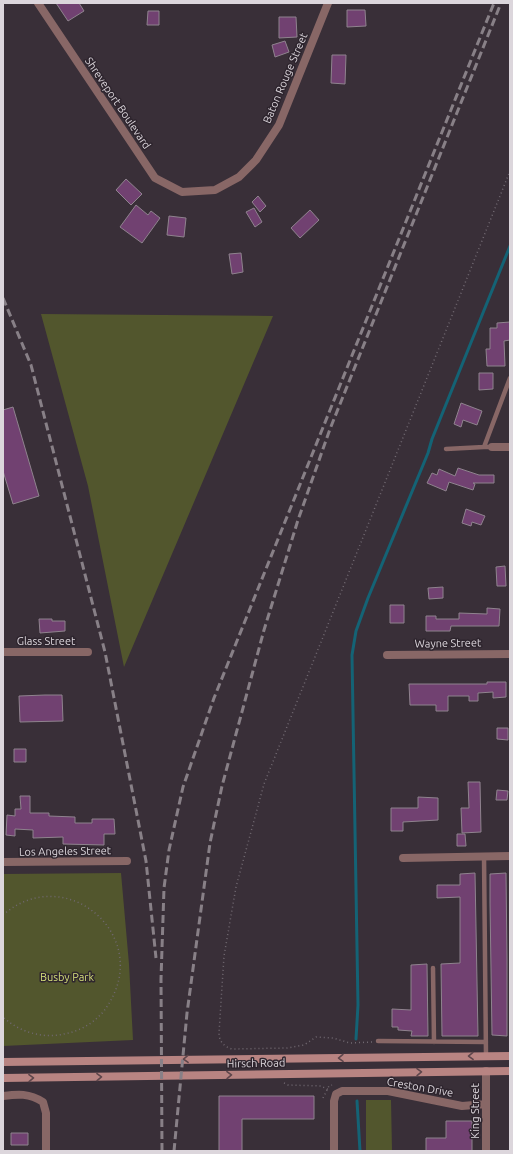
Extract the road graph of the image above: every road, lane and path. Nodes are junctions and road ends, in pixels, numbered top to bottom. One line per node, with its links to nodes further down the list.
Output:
1 (38, 3): 4 (street, Shreveport Boulevard)
2 (328, 3): 4 (street, Baton Rouge Street)
3 (510, 171): 21 (path)
4 (197, 191)
5 (510, 378): 6 (lane)
6 (488, 447): 7 (street); 8 (lane)
7 (510, 447)
8 (446, 449)
9 (3, 652): 10 (street, Glass Street)
10 (88, 652)
11 (510, 654): 12 (street, Wayne Street)
12 (387, 655)
13 (484, 856): 14 (street); 15 (street); 23 (lane)
14 (510, 856)
15 (403, 858)
16 (127, 861): 17 (street, Los Angeles Street)
17 (3, 862)
18 (3, 915): 20 (path)
19 (433, 968): 22 (lane)
20 (4, 1018)
21 (378, 1041): 22 (lane)
22 (434, 1042): 23 (lane)
23 (486, 1042): 24 (lane)
24 (486, 1056): 25 (main road, Hirsch Road); 26 (main road, Hirsch Road, one-way to 26)
25 (510, 1056)
26 (3, 1062)
27 (486, 1071): 28 (main road, Hirsch Road); 29 (main road, Hirsch Road, one-way to 27); 33 (street, King Street)
28 (510, 1071)
29 (3, 1078)
30 (284, 1083): 31 (path)
31 (336, 1094): 33 (street, Creston Drive); 35 (street)
32 (3, 1096): 34 (street)
33 (486, 1104): 36 (street, King Street)
34 (46, 1151)
35 (334, 1151)
36 (486, 1151)

